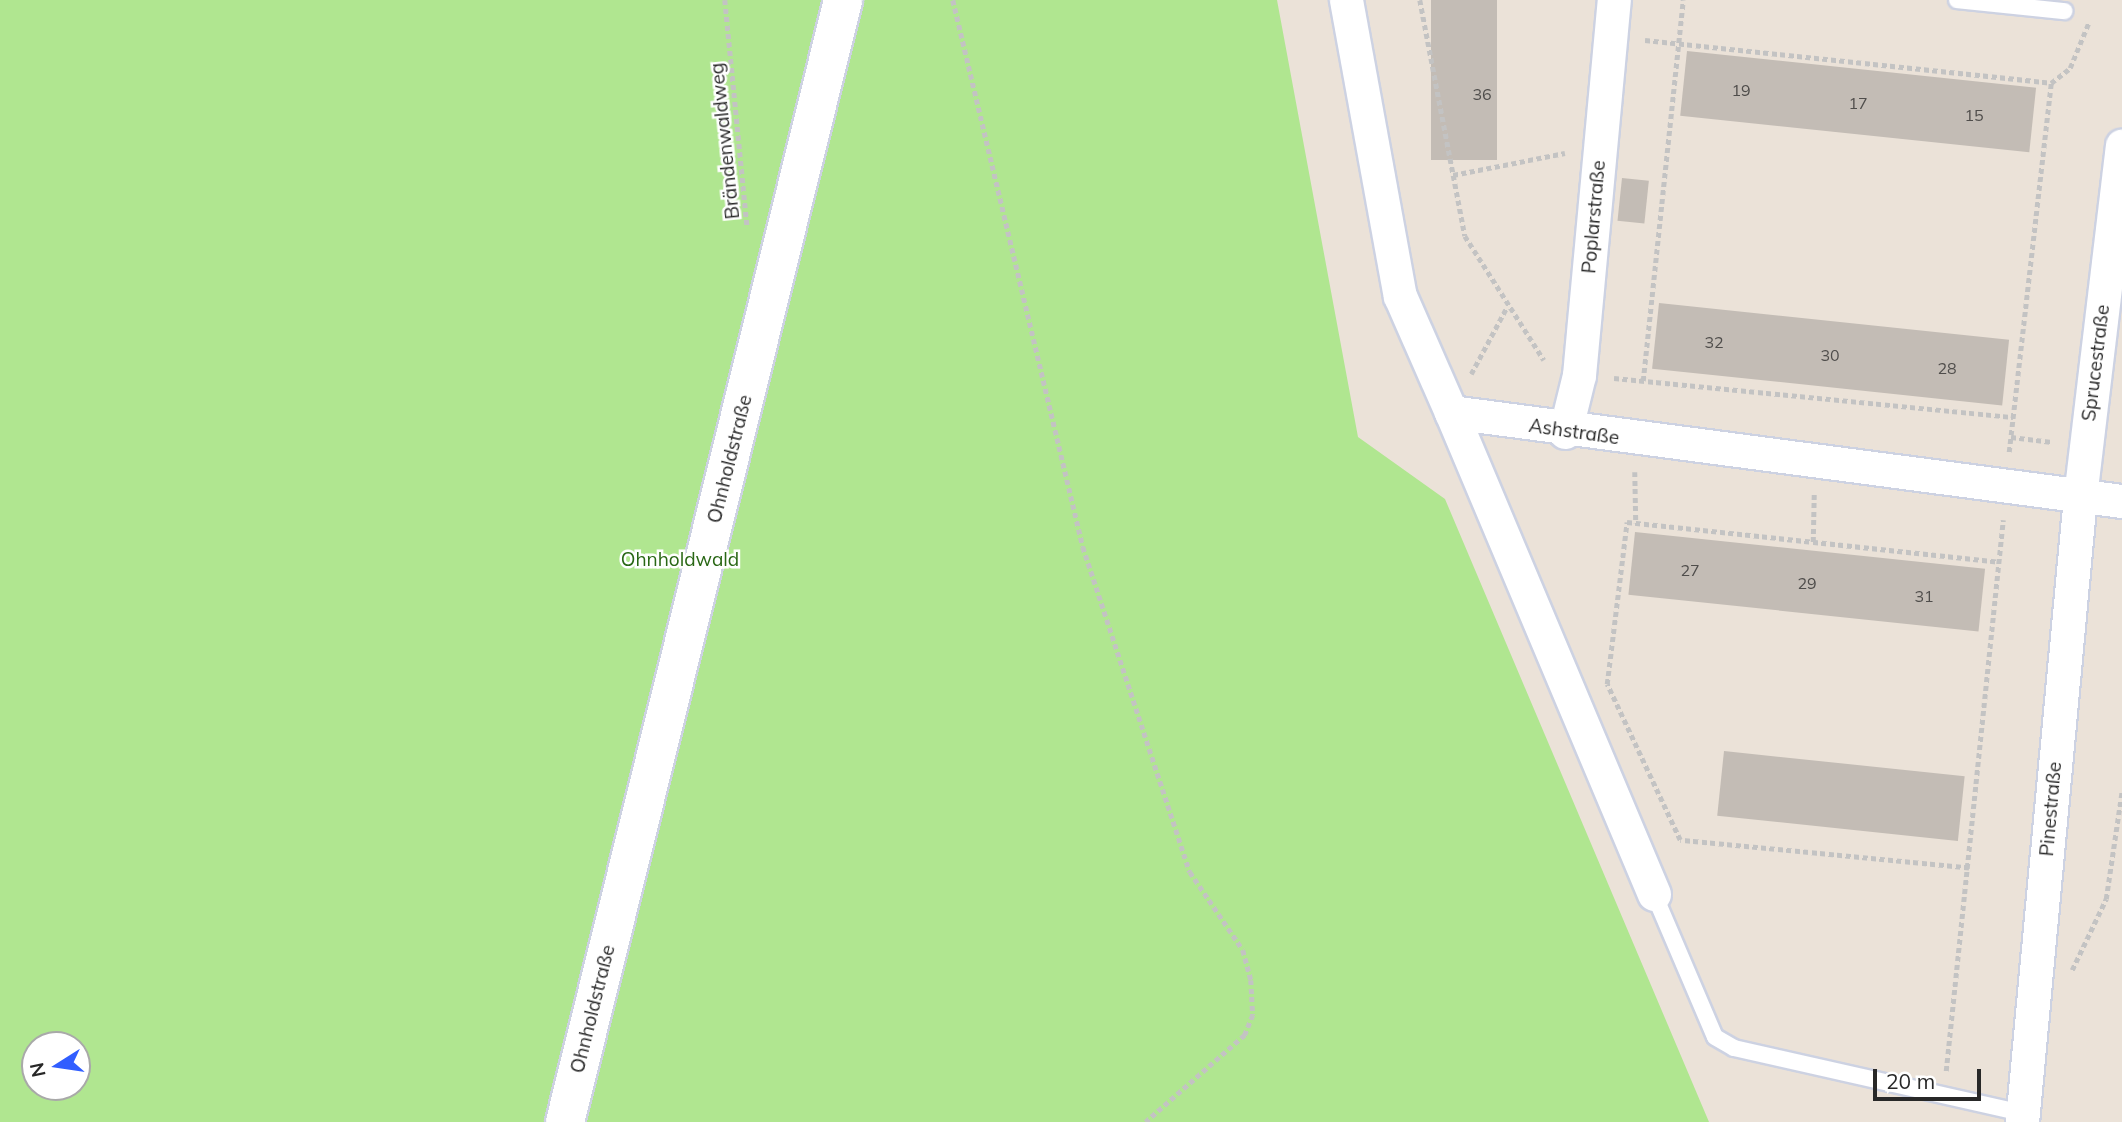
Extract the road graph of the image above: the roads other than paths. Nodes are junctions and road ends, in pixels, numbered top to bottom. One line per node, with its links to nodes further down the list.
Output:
1 (842, 0): 13 (main road, Ohnholdstraße)
2 (1346, 0): 7 (street)
3 (1614, 0): 8 (street, Poplarstraße)
4 (1958, 0): 5 (lane)
5 (2064, 10)
6 (2122, 146): 9 (street, Sprucestraße)
7 (1451, 412): 8 (street, Ashstraße); 11 (street)
8 (1565, 432): 9 (street, Ashstraße)
9 (2080, 497): 10 (street, Ashstraße); 12 (street, Pinestraße)
10 (2122, 501)
11 (1654, 894): 12 (lane)
12 (2023, 1117)
13 (565, 1122)

